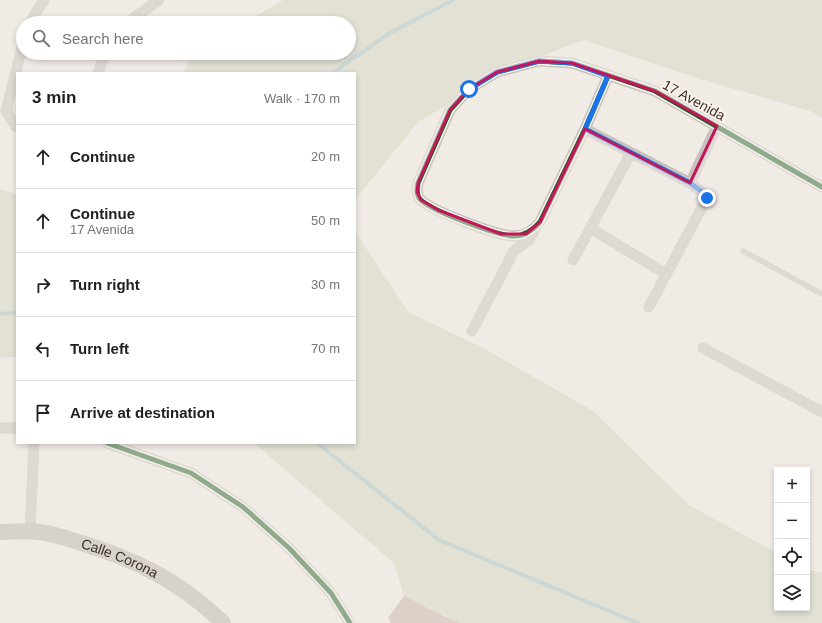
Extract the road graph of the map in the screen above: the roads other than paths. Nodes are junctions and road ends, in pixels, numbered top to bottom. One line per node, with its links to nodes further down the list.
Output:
1 (44, 0): 3 (street)
2 (159, 0): 4 (street)
3 (34, 16)
4 (137, 16)
5 (19, 60): 10 (street)
6 (103, 60): 7 (street)
7 (98, 72)
8 (608, 76): 9 (street, 17 Avenida); 11 (street); 16 (street, 17 Avenida)
9 (717, 126): 13 (street); 14 (street, 17 Avenida)
10 (16, 127)
11 (585, 129): 12 (street); 16 (street)
12 (631, 152): 13 (street); 15 (street)
13 (690, 183): 19 (street)
14 (822, 187)
15 (590, 228): 18 (street); 19 (street)
16 (535, 229): 22 (street)
17 (743, 251): 20 (lane)
18 (572, 260)
19 (666, 274): 21 (street)
20 (822, 294)
21 (649, 307)
22 (472, 331)
23 (703, 348): 24 (street)
24 (822, 412)
25 (0, 428): 26 (street)
26 (16, 428)
27 (34, 444): 29 (street)
28 (110, 444): 32 (street)
29 (30, 531): 30 (street, Calle Corona); 31 (street, Calle Corona)
30 (0, 532)
31 (223, 623)
32 (350, 623)

